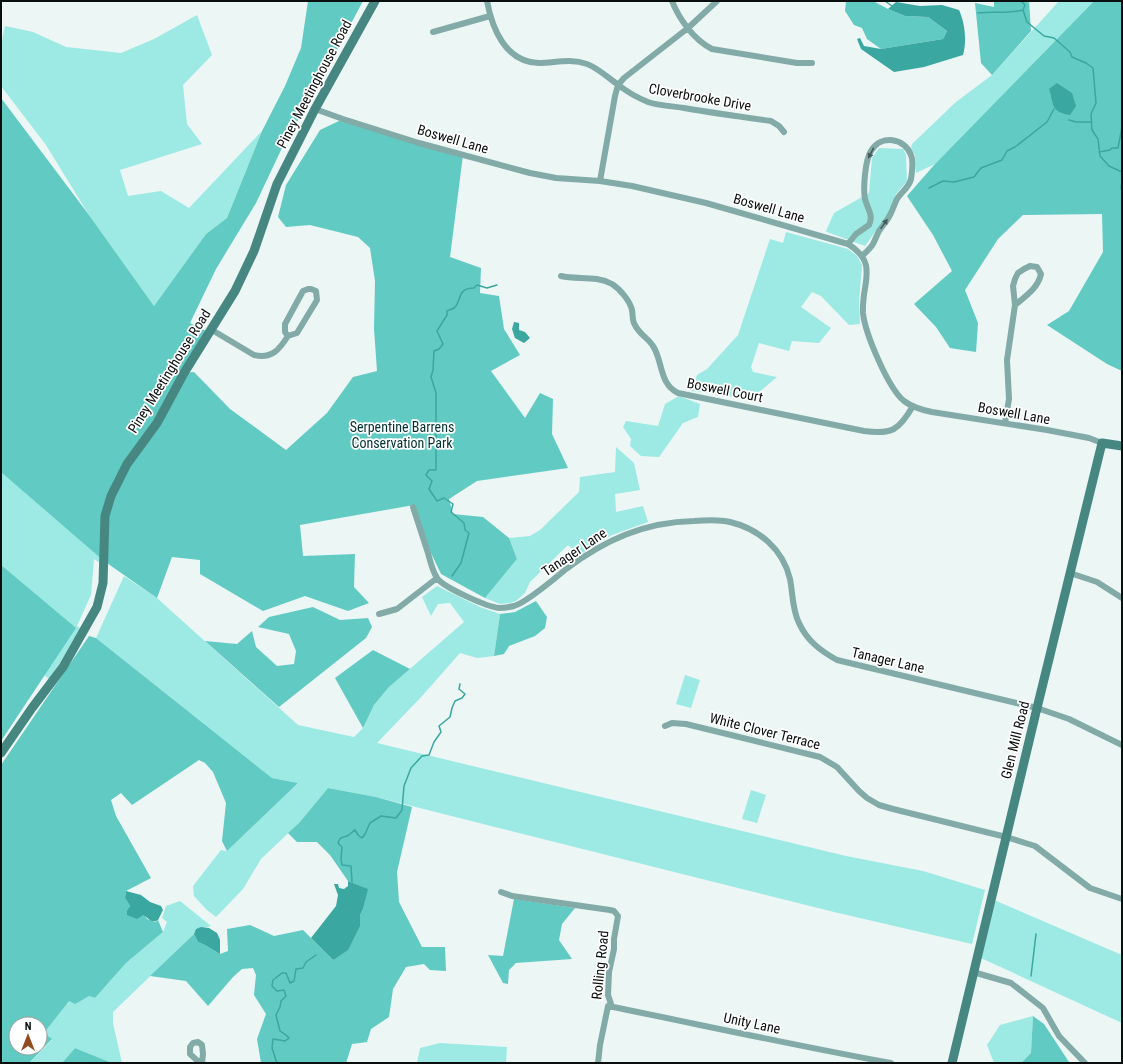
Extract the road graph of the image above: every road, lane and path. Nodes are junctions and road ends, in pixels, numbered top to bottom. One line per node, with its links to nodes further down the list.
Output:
1 (375, 1): 10 (main road, Piney Meetinghouse Road)
2 (487, 1): 5 (street, Cloverbrooke Drive)
3 (672, 1): 6 (street)
4 (717, 1): 6 (street)
5 (490, 16): 7 (street); 9 (street, Cloverbrooke Drive)
6 (688, 28): 8 (street); 9 (street)
7 (432, 32)
8 (812, 63)
9 (618, 85): 11 (street, Cloverbrooke Drive); 12 (street)
10 (315, 109): 12 (street, Boswell Lane); 17 (main road, Piney Meetinghouse Road)
11 (784, 132)
12 (600, 181): 13 (street, Boswell Lane)
13 (848, 244): 14 (street, Boswell Lane); 14 (street, one-way to 13)
14 (862, 256): 19 (street, Boswell Lane)
15 (560, 276): 19 (street, Boswell Court)
16 (1015, 305): 16 (street); 20 (street)
17 (212, 330): 18 (street); 31 (main road, Piney Meetinghouse Road)
18 (288, 336): 18 (street)
19 (913, 406): 20 (street, Boswell Lane)
20 (1005, 423): 21 (street, Boswell Lane)
21 (1102, 443): 22 (main road); 24 (main road, Glen Mill Road)
22 (1122, 446)
23 (413, 507): 25 (street)
24 (1070, 573): 26 (street); 28 (main road, Glen Mill Road)
25 (437, 578): 27 (street); 28 (street, Tanager Lane)
26 (1122, 598)
27 (379, 614)
28 (1037, 708): 30 (street, Tanager Lane); 32 (main road, Glen Mill Road)
29 (665, 726): 32 (street, White Clover Terrace)
30 (1122, 745)
31 (1, 753)
32 (1006, 837): 34 (street, White Clover Terrace); 35 (main road, Glen Mill Road)
33 (500, 892): 36 (street, Rolling Road)
34 (1122, 899)
35 (973, 972): 39 (main road, Glen Mill Road); 40 (street)
36 (608, 1006): 37 (street, Rolling Road); 38 (street, Unity Lane)
37 (598, 1063)
38 (892, 1063)
39 (952, 1063)
40 (1085, 1063)

